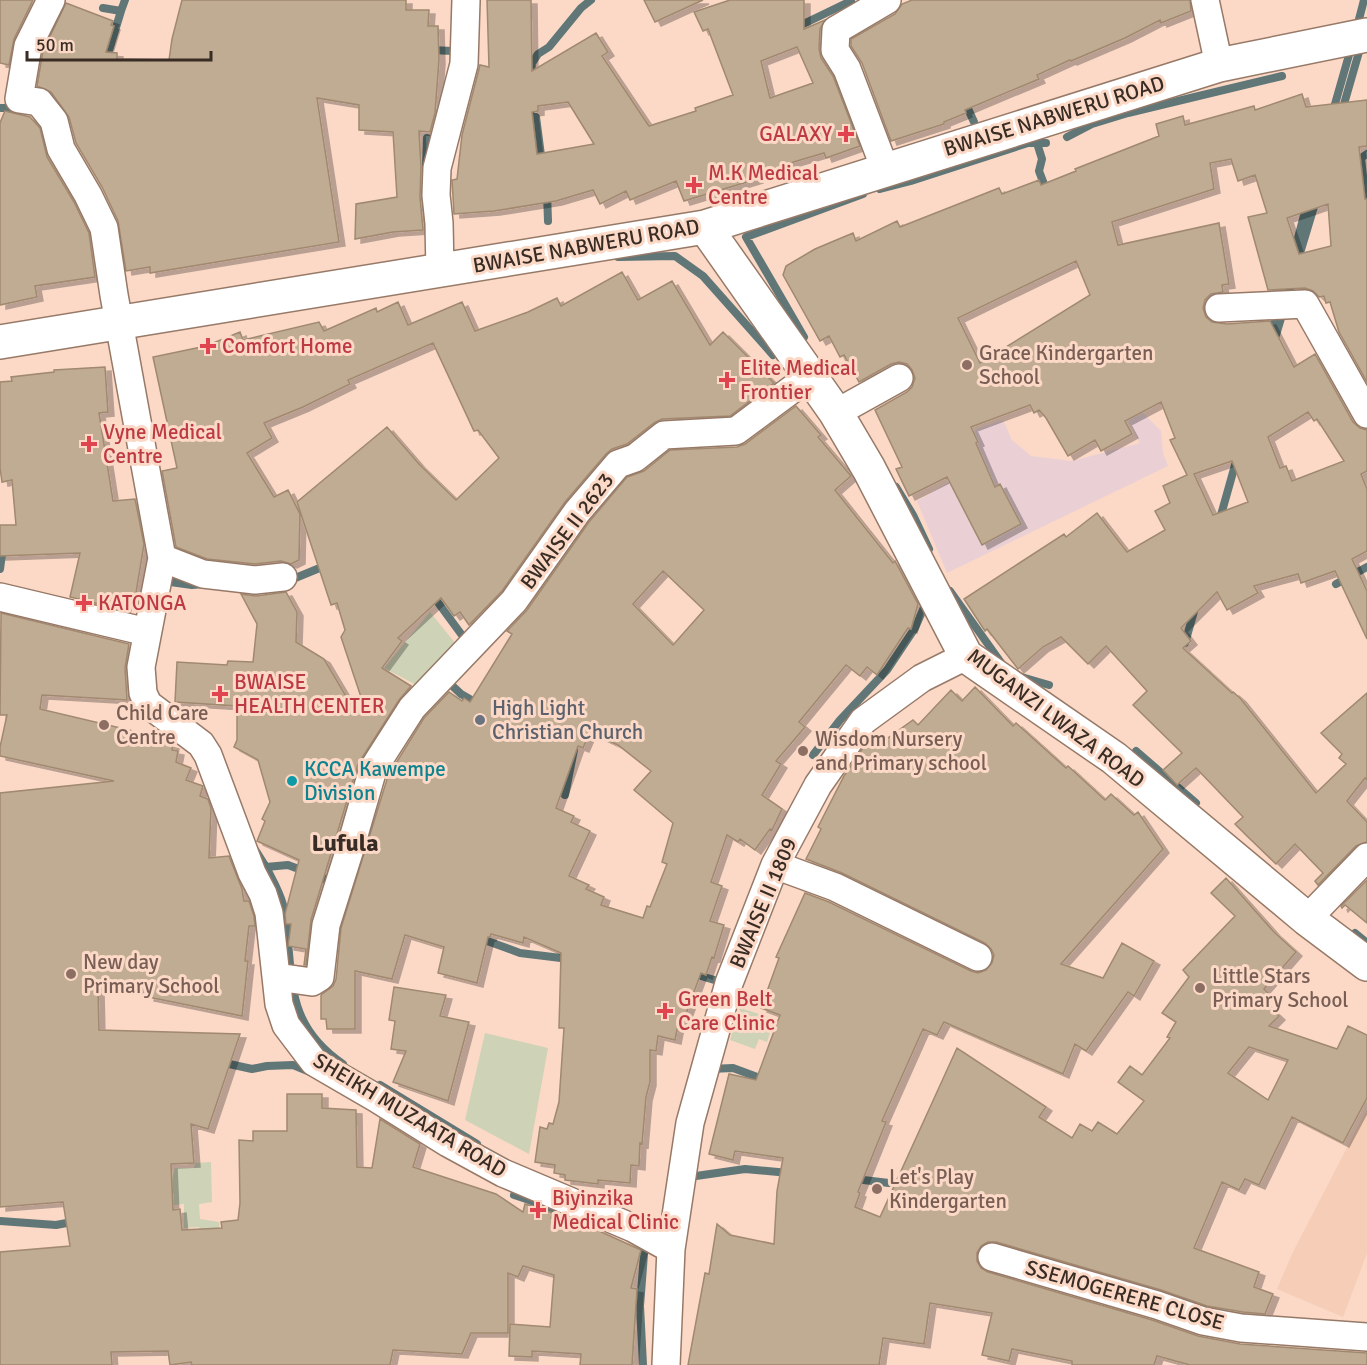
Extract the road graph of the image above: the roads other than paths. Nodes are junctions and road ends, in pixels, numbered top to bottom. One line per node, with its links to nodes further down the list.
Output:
1 (51, 0): 11 (street, SHEIKH MUZAATA ROAD)
2 (466, 0): 9 (street)
3 (887, 0): 7 (street)
4 (1205, 0): 6 (street)
5 (1367, 35): 6 (main road, BWAISE NABWERU ROAD)
6 (1219, 65): 7 (main road, BWAISE NABWERU ROAD)
7 (885, 169): 8 (main road, BWAISE NABWERU ROAD)
8 (705, 227): 9 (main road, BWAISE NABWERU ROAD); 13 (main road, MUGANZI LWAZA ROAD)
9 (440, 271): 11 (main road, BWAISE NABWERU ROAD)
10 (1219, 308): 16 (street)
11 (119, 323): 12 (main road, BWAISE NABWERU ROAD); 17 (street, SHEIKH MUZAATA ROAD)
12 (0, 342)
13 (810, 376): 15 (main road, MUGANZI LWAZA ROAD); 27 (street, BWAISE II 2623)
14 (899, 378): 15 (street)
15 (836, 413): 21 (main road, MUGANZI LWAZA ROAD)
16 (1367, 414)
17 (162, 558): 18 (street); 20 (street, SHEIKH MUZAATA ROAD)
18 (283, 577)
19 (0, 597): 20 (street)
20 (147, 632): 27 (street, SHEIKH MUZAATA ROAD)
21 (966, 656): 23 (street, BWAISE II 1809); 24 (main road, MUGANZI LWAZA ROAD)
22 (1367, 857): 24 (street)
23 (775, 866): 25 (street); 28 (street, BWAISE II 1809)
24 (1307, 919): 26 (main road, MUGANZI LWAZA ROAD)
25 (978, 957)
26 (1367, 964)
27 (277, 977): 28 (street, SHEIKH MUZAATA ROAD)
28 (671, 1249): 31 (street, BWAISE II 1809)
29 (992, 1257): 30 (street, SSEMOGERERE CLOSE)
30 (1367, 1337)
31 (666, 1365)

